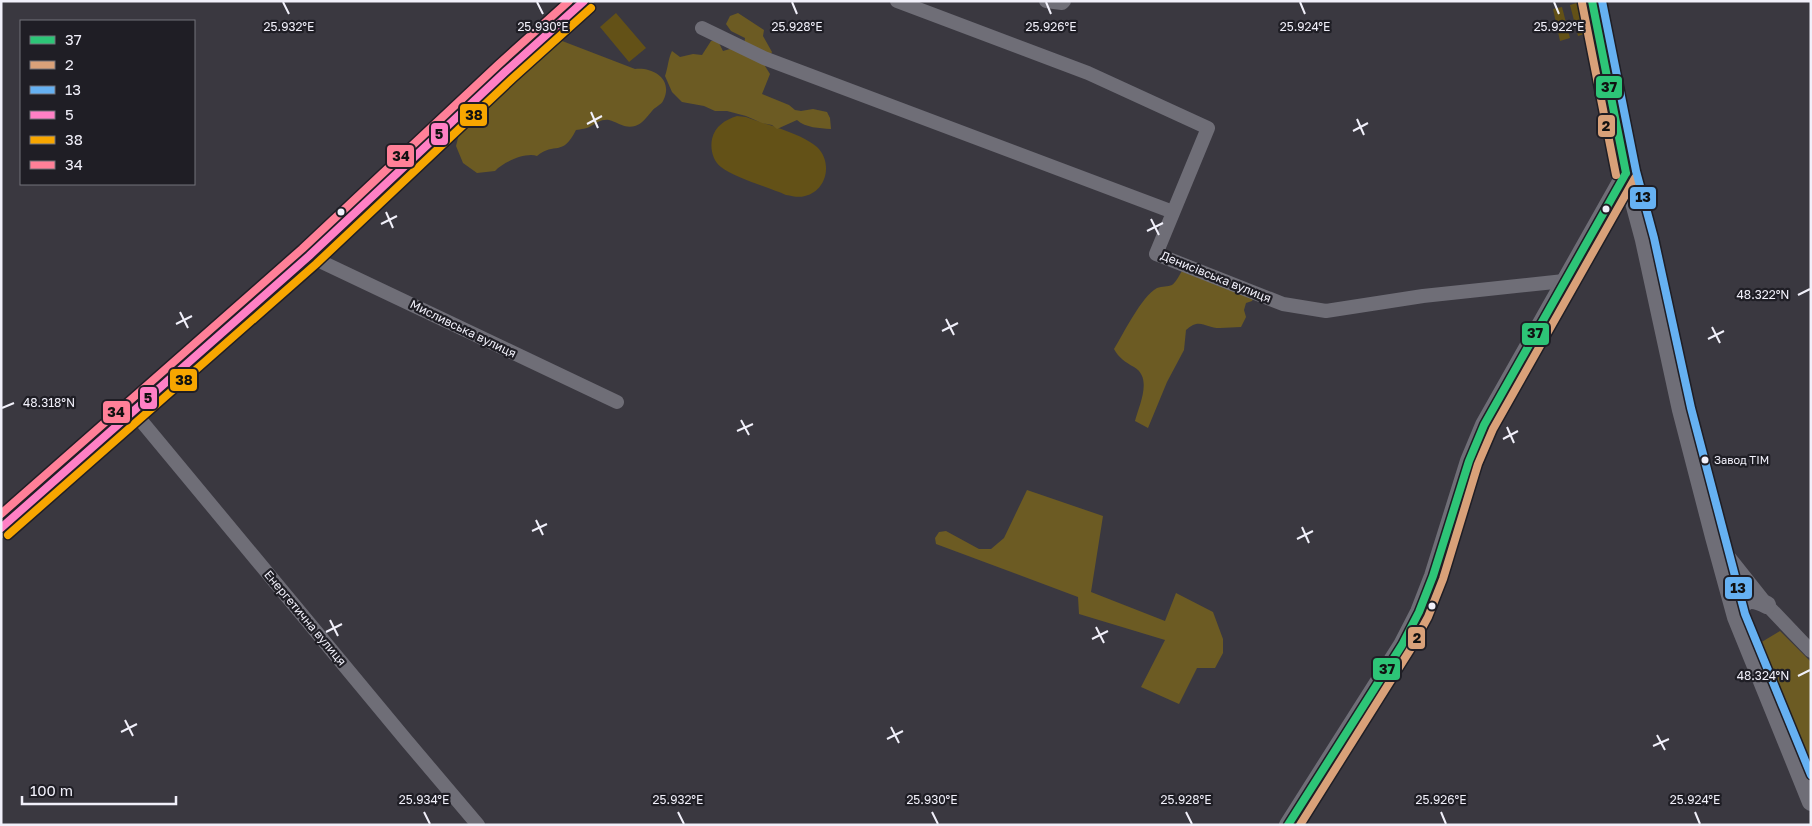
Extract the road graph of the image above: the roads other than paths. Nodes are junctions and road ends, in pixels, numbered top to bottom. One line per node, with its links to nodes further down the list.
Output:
1 (584, 1): 9 (highway)
2 (896, 1): 8 (street, Денисівська вулиця)
3 (1046, 1): 4 (street)
4 (1064, 1)
5 (1592, 1): 7 (main road)
6 (702, 28): 8 (street)
7 (1626, 172): 10 (main road); 14 (main road)
8 (1173, 212): 10 (street, Денисівська вулиця)
9 (309, 256): 11 (street, Мисливська вулиця); 12 (highway)
10 (1564, 281): 20 (main road)
11 (617, 402)
12 (138, 417): 13 (highway); 19 (street, Енергетична вулиця)
13 (1, 528)
14 (1714, 537): 15 (street); 16 (main road)
15 (1767, 605): 16 (main road); 17 (street)
16 (1736, 617): 18 (main road)
17 (1811, 651)
18 (1811, 802)
19 (478, 825)
20 (1288, 825)

